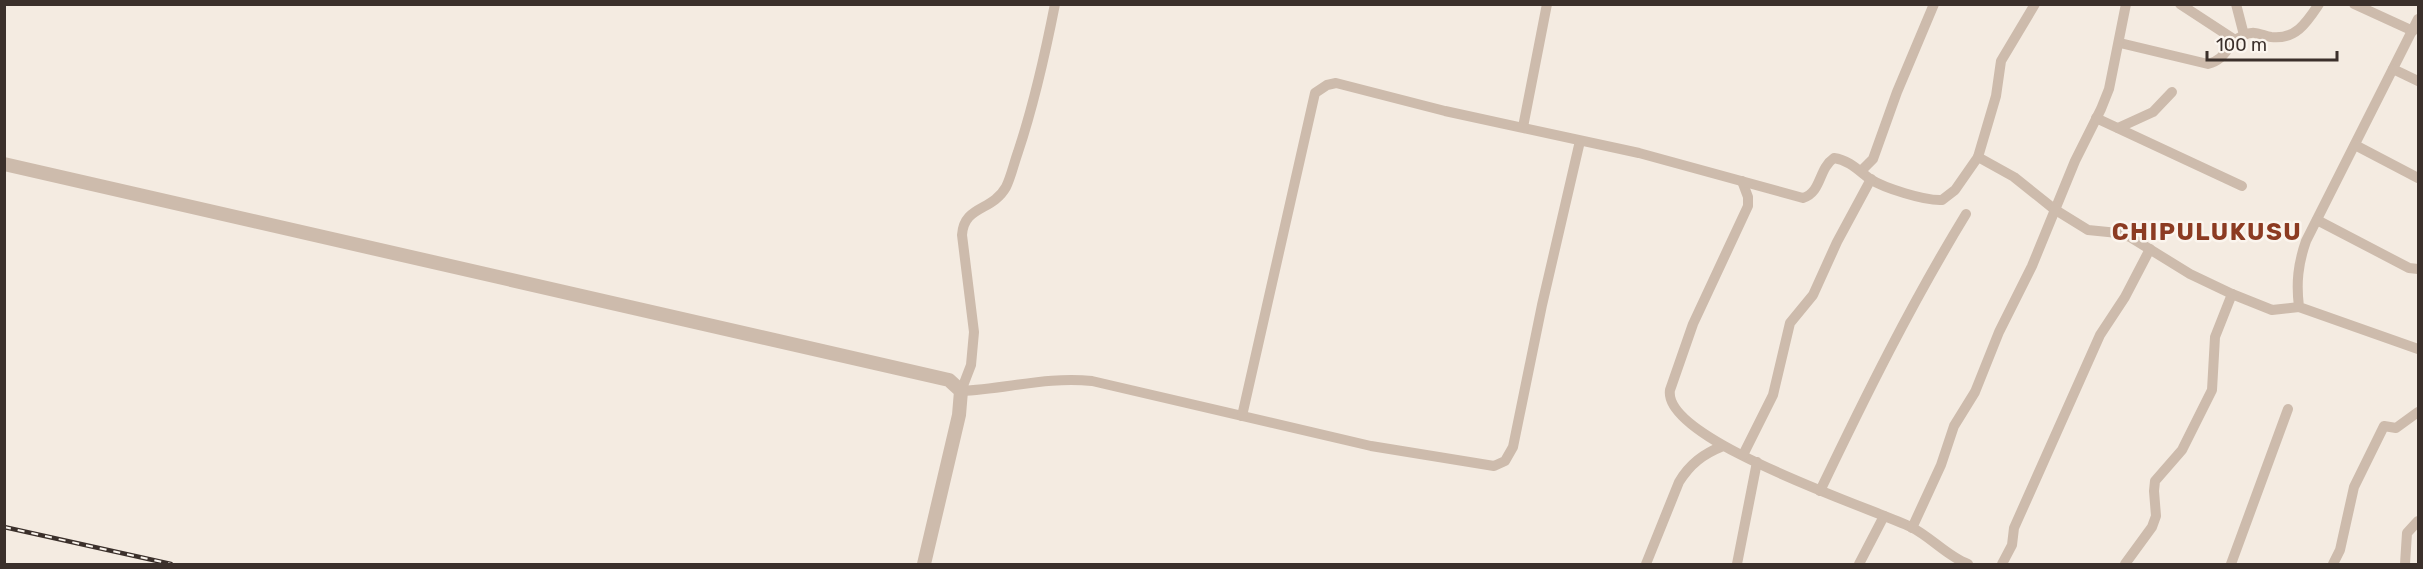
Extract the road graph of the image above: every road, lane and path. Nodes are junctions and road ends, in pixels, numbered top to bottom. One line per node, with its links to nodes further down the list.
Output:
1 (1055, 4): 37 (street)
2 (1547, 4): 18 (street)
3 (1934, 4): 24 (street)
4 (2035, 4): 22 (street)
5 (2126, 4): 13 (street)
6 (2180, 4): 12 (street)
7 (2236, 4): 12 (street)
8 (2319, 4): 12 (street)
9 (2354, 4): 11 (street)
10 (2418, 20): 11 (street)
11 (2413, 31): 14 (street)
12 (2240, 37): 13 (street)
13 (2120, 43): 17 (street)
14 (2393, 69): 15 (street); 21 (street)
15 (2418, 81)
16 (2172, 92): 19 (street)
17 (2096, 118): 19 (street); 29 (street)
18 (1523, 128): 20 (street); 40 (street)
19 (2118, 128): 28 (street)
20 (1580, 141): 27 (street); 40 (street)
21 (2355, 145): 25 (street); 31 (street)
22 (1978, 157): 26 (street); 29 (street)
23 (4, 164): 37 (street)
24 (1861, 171): 26 (street); 27 (street)
25 (2418, 178)
26 (1871, 179): 42 (street)
27 (1742, 181): 41 (street)
28 (2242, 186)
29 (2054, 209): 32 (street); 47 (street)
30 (1966, 214): 44 (street)
31 (2317, 220): 33 (street); 35 (street)
32 (2150, 249): 34 (street); 53 (street)
33 (2418, 269)
34 (2232, 294): 35 (street); 54 (street)
35 (2299, 308): 36 (street)
36 (2418, 349)
37 (961, 391): 40 (street); 48 (street)
38 (2288, 409): 55 (street)
39 (2418, 412): 56 (street)
40 (1242, 416)
41 (1723, 446): 42 (street); 49 (street)
42 (1743, 455): 43 (street)
43 (1757, 462): 44 (street); 50 (street)
44 (1820, 491): 45 (street)
45 (1884, 516): 47 (street); 51 (street)
46 (2418, 521): 57 (street)
47 (1912, 528): 52 (street)
48 (924, 564)
49 (1646, 564)
50 (1737, 564)
51 (1859, 564)
52 (1965, 564)
53 (2002, 564)
54 (2125, 564)
55 (2231, 564)
56 (2333, 564)
57 (2405, 564)

